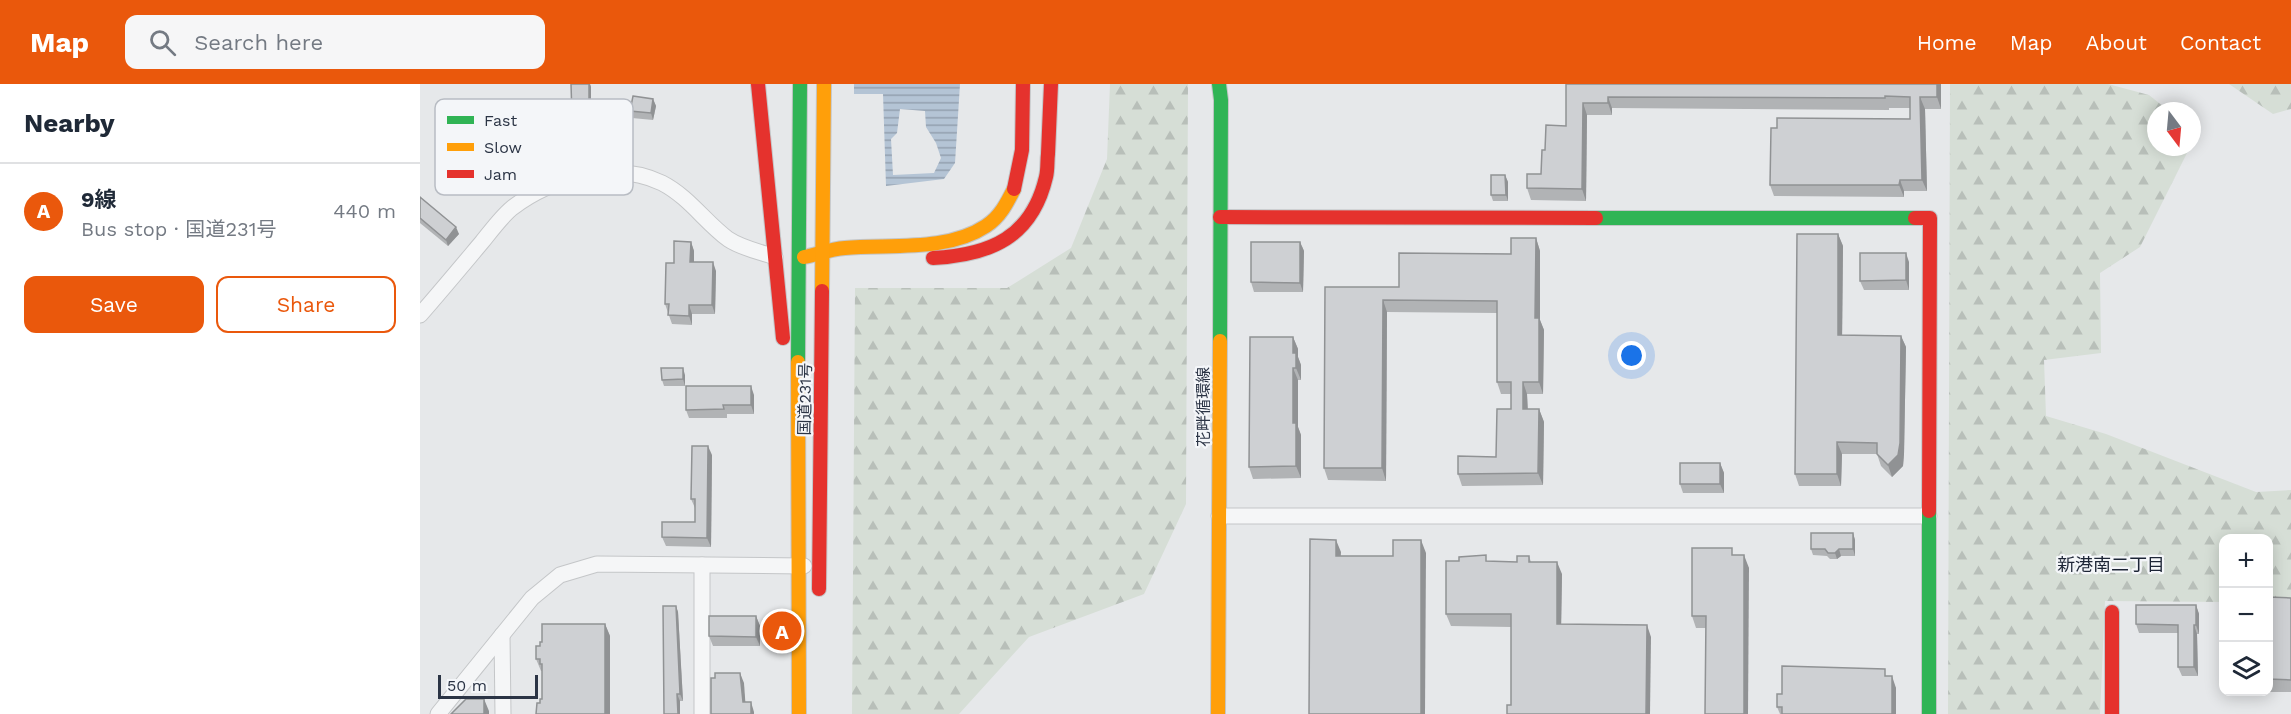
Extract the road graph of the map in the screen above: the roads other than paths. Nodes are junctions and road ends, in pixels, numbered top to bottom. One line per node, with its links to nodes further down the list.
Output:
1 (758, 84): 13 (main road, 国道231号)
2 (800, 84): 14 (main road, 国道231号)
3 (824, 84): 12 (main road, 国道231号)
4 (1023, 84): 12 (main road)
5 (1051, 84): 12 (main road)
6 (1219, 84): 8 (main road, 花畔循環線)
7 (1224, 84): 8 (main road, 花畔循環線)
8 (1221, 100): 11 (main road, 花畔循環線)
9 (633, 175): 13 (street)
10 (533, 195): 15 (street)
11 (1220, 217): 17 (main road, 花畔循環線); 18 (main road)
12 (823, 253): 14 (main road); 20 (main road, 国道231号)
13 (775, 257): 14 (main road); 16 (main road, 国道231号)
14 (800, 258): 16 (main road, 国道231号)
15 (420, 315)
16 (797, 468): 21 (main road, 国道231号)
17 (1219, 516): 18 (street); 29 (main road, 花畔循環線)
18 (1929, 516): 30 (main road)
19 (702, 565): 21 (street); 24 (street); 27 (street)
20 (819, 565): 21 (street); 22 (main road, 国道231号)
21 (800, 566): 28 (main road, 国道231号)
22 (819, 599)
23 (2112, 612): 31 (main road)
24 (502, 635): 25 (street); 26 (street)
25 (438, 714)
26 (503, 714)
27 (702, 714)
28 (799, 714)
29 (1218, 714)
30 (1929, 714)
31 (2112, 714)

